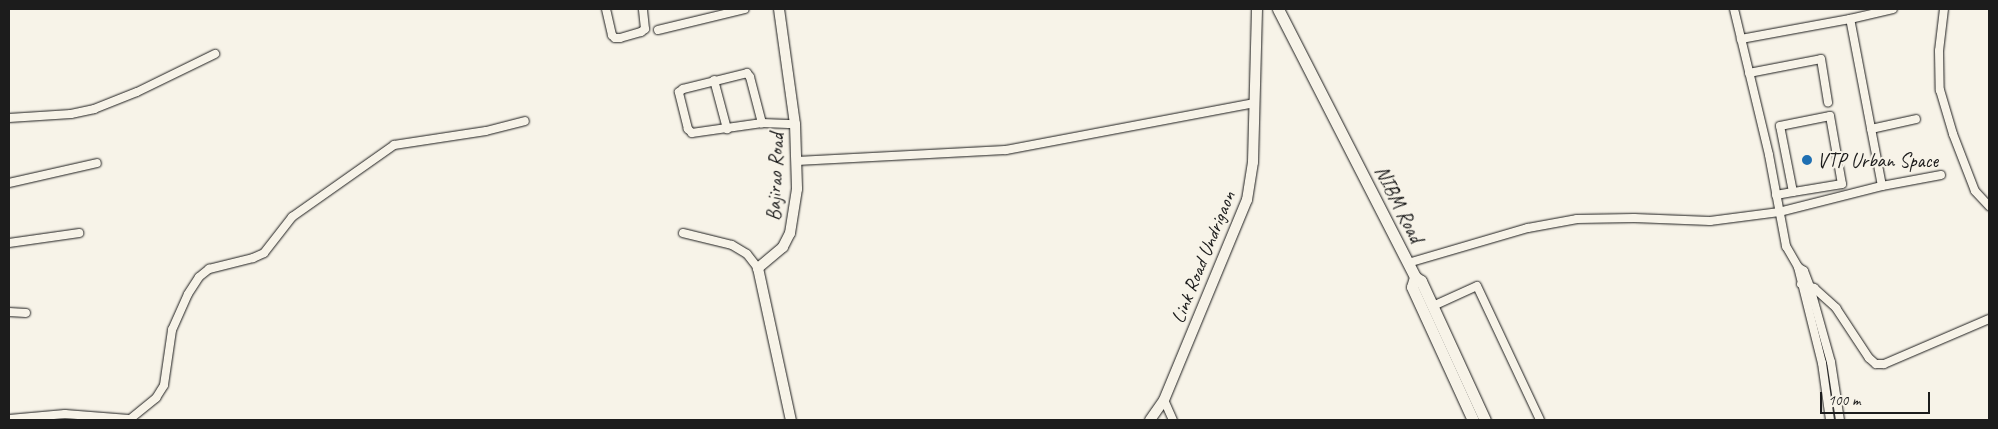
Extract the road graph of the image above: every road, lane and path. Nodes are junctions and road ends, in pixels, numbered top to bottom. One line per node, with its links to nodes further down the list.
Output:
1 (606, 9): 2 (street)
2 (643, 9)
3 (745, 9): 11 (street)
4 (779, 9): 22 (street, Bajirao Road)
5 (1257, 9): 17 (street, Link Road Undrigaon)
6 (1278, 9): 37 (main road, NIBM Road)
7 (1734, 9): 12 (street)
8 (1893, 9): 10 (street)
9 (1944, 9): 32 (street)
10 (1850, 18): 12 (street); 24 (street)
11 (658, 30)
12 (1741, 39): 14 (street)
13 (215, 54): 18 (street)
14 (1750, 73): 16 (street); 31 (street)
15 (714, 80): 21 (street); 23 (street); 23 (street)
16 (1828, 102)
17 (1254, 103): 25 (street); 47 (street, Link Road Undrigaon)
18 (9, 118)
19 (1916, 119): 24 (street)
20 (524, 120): 49 (street)
21 (762, 123): 22 (street); 23 (street)
22 (795, 124): 25 (street, Bajirao Road)
23 (727, 129)
24 (1871, 129): 29 (street)
25 (796, 161): 39 (street, Bajirao Road)
26 (97, 163): 28 (street)
27 (1941, 175): 29 (street)
28 (9, 183)
29 (1882, 186): 33 (street)
30 (1793, 192): 30 (street); 31 (street)
31 (1776, 195): 33 (street)
32 (1989, 206)
33 (1780, 212): 37 (street); 38 (street)
34 (79, 233): 36 (street)
35 (683, 233): 39 (street)
36 (9, 244)
37 (1408, 263): 40 (main road, NIBM Road)
38 (1798, 267): 41 (street); 42 (street)
39 (758, 268): 50 (street)
40 (1415, 278): 43 (main road); 53 (main road, NIBM Road)
41 (1801, 284): 42 (street); 56 (street)
42 (1810, 287): 46 (street); 57 (street)
43 (1433, 306): 54 (main road); 55 (street)
44 (9, 312): 45 (street)
45 (26, 313)
46 (1989, 319)
47 (1164, 400): 51 (street, Link Road Undrigaon); 52 (street)
48 (9, 419): 49 (street)
49 (129, 420)
50 (791, 420)
51 (1150, 420)
52 (1174, 420)
53 (1473, 420)
54 (1485, 420)
55 (1540, 420)
56 (1830, 420)
57 (1840, 420)

